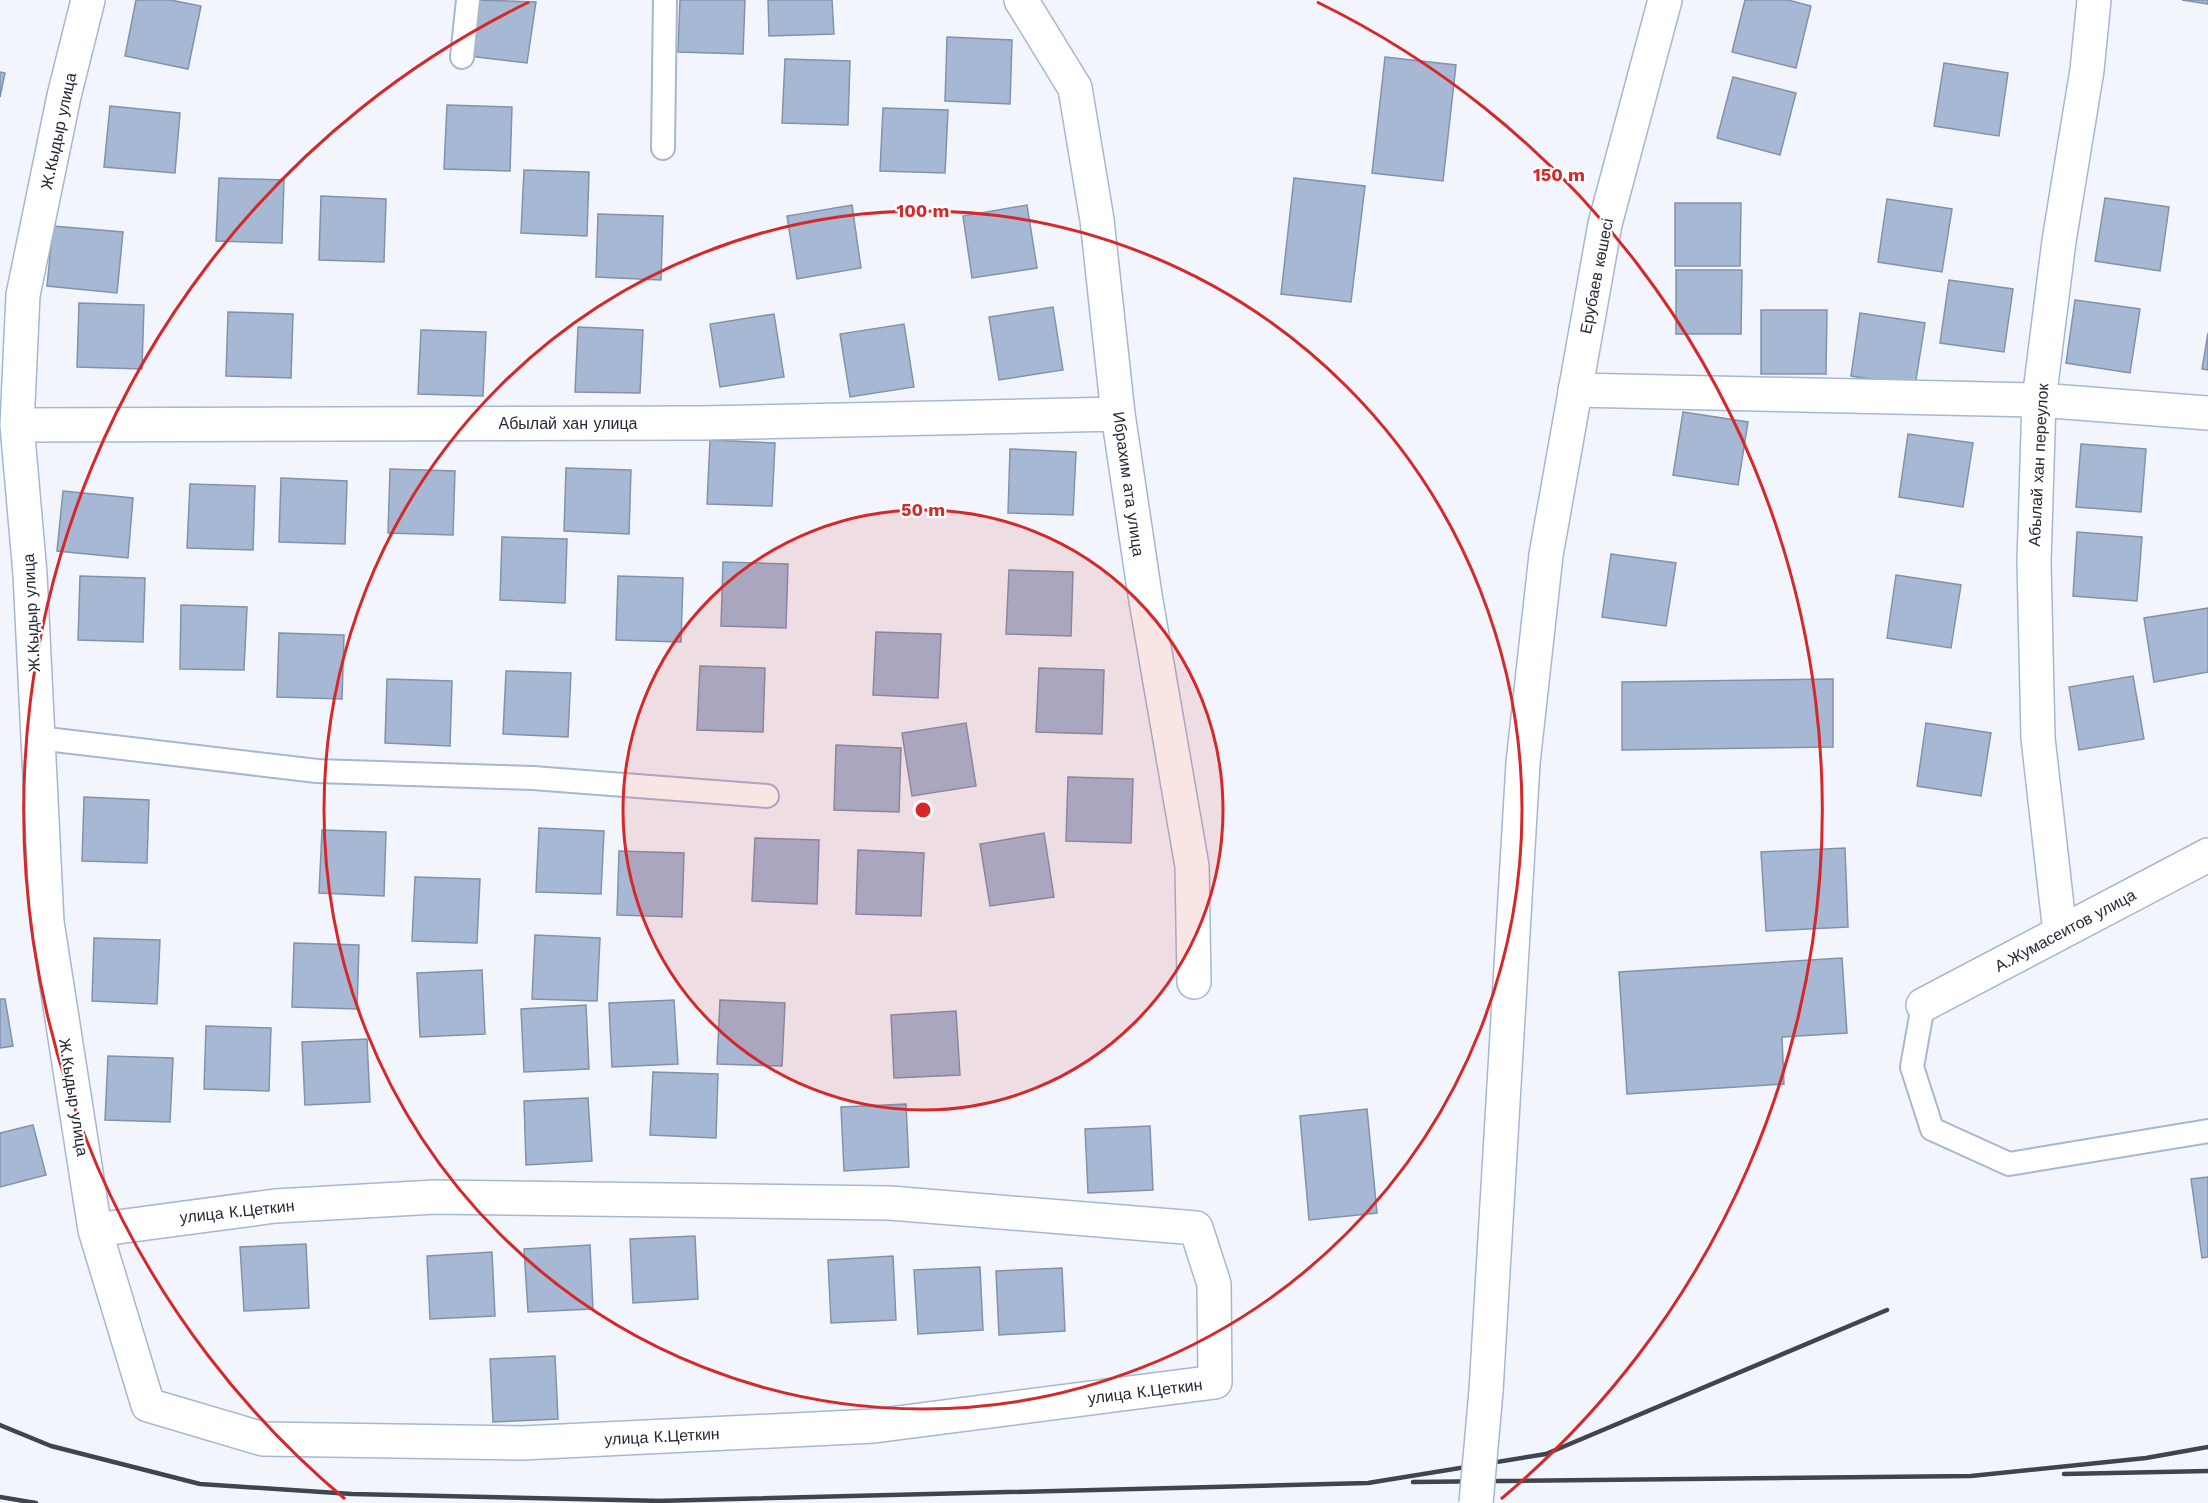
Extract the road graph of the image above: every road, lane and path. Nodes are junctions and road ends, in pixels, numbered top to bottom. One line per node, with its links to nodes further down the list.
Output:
1 (88, 0): 9 (street, Ж.Кыдыр улица)
2 (468, 0): 7 (lane)
3 (665, 0): 8 (lane)
4 (1021, 0): 13 (street, Ибрахим ата улица)
5 (1665, 0): 10 (street, Ерубаев көшесі)
6 (2094, 0): 11 (street, Абылай хан переулок)
7 (462, 57)
8 (663, 148)
9 (10, 341): 14 (street, Ж.Кыдыр улица)
10 (1575, 390): 11 (street); 23 (street, Ерубаев көшесі, bridge)
11 (2039, 400): 12 (street); 18 (street, Абылай хан переулок)
12 (2208, 413)
13 (1118, 414): 14 (street, Абылай хан улица); 19 (street, Ибрахим ата улица)
14 (17, 425): 15 (street, Ж.Кыдыр улица)
15 (38, 738): 16 (lane); 22 (street, Ж.Кыдыр улица)
16 (767, 796)
17 (2208, 855): 18 (street, А.Жумасеитов улица)
18 (2060, 933): 20 (street, А.Жумасеитов улица)
19 (1194, 982)
20 (1923, 1005): 21 (lane)
21 (2208, 1131)
22 (95, 1230): 22 (street, улица К.Цеткин)
23 (1476, 1503)

